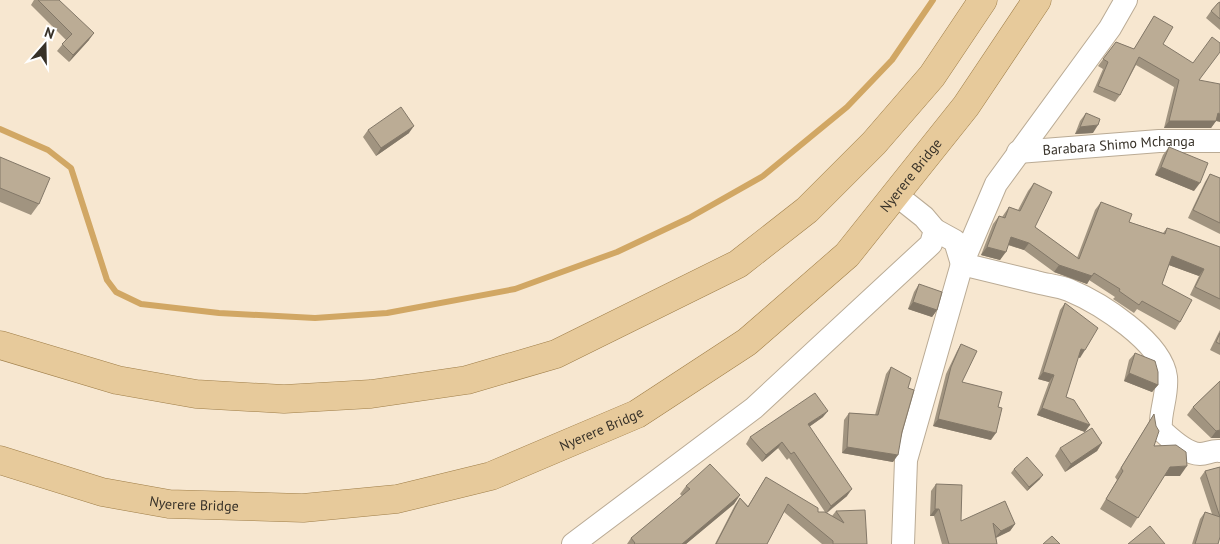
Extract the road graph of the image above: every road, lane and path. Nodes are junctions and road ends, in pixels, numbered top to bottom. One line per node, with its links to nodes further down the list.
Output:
1 (983, 0): 9 (main road)
2 (1037, 0): 6 (main road, Nyerere Bridge)
3 (1126, 0): 5 (street)
4 (1220, 141): 5 (street, Barabara Shimo Mchanga)
5 (1018, 152): 8 (street)
6 (895, 194): 7 (street); 11 (main road, Nyerere Bridge)
7 (935, 230): 8 (street); 12 (street)
8 (962, 264): 10 (street); 13 (street)
9 (0, 345)
10 (1220, 451)
11 (0, 460)
12 (573, 544)
13 (902, 544)

